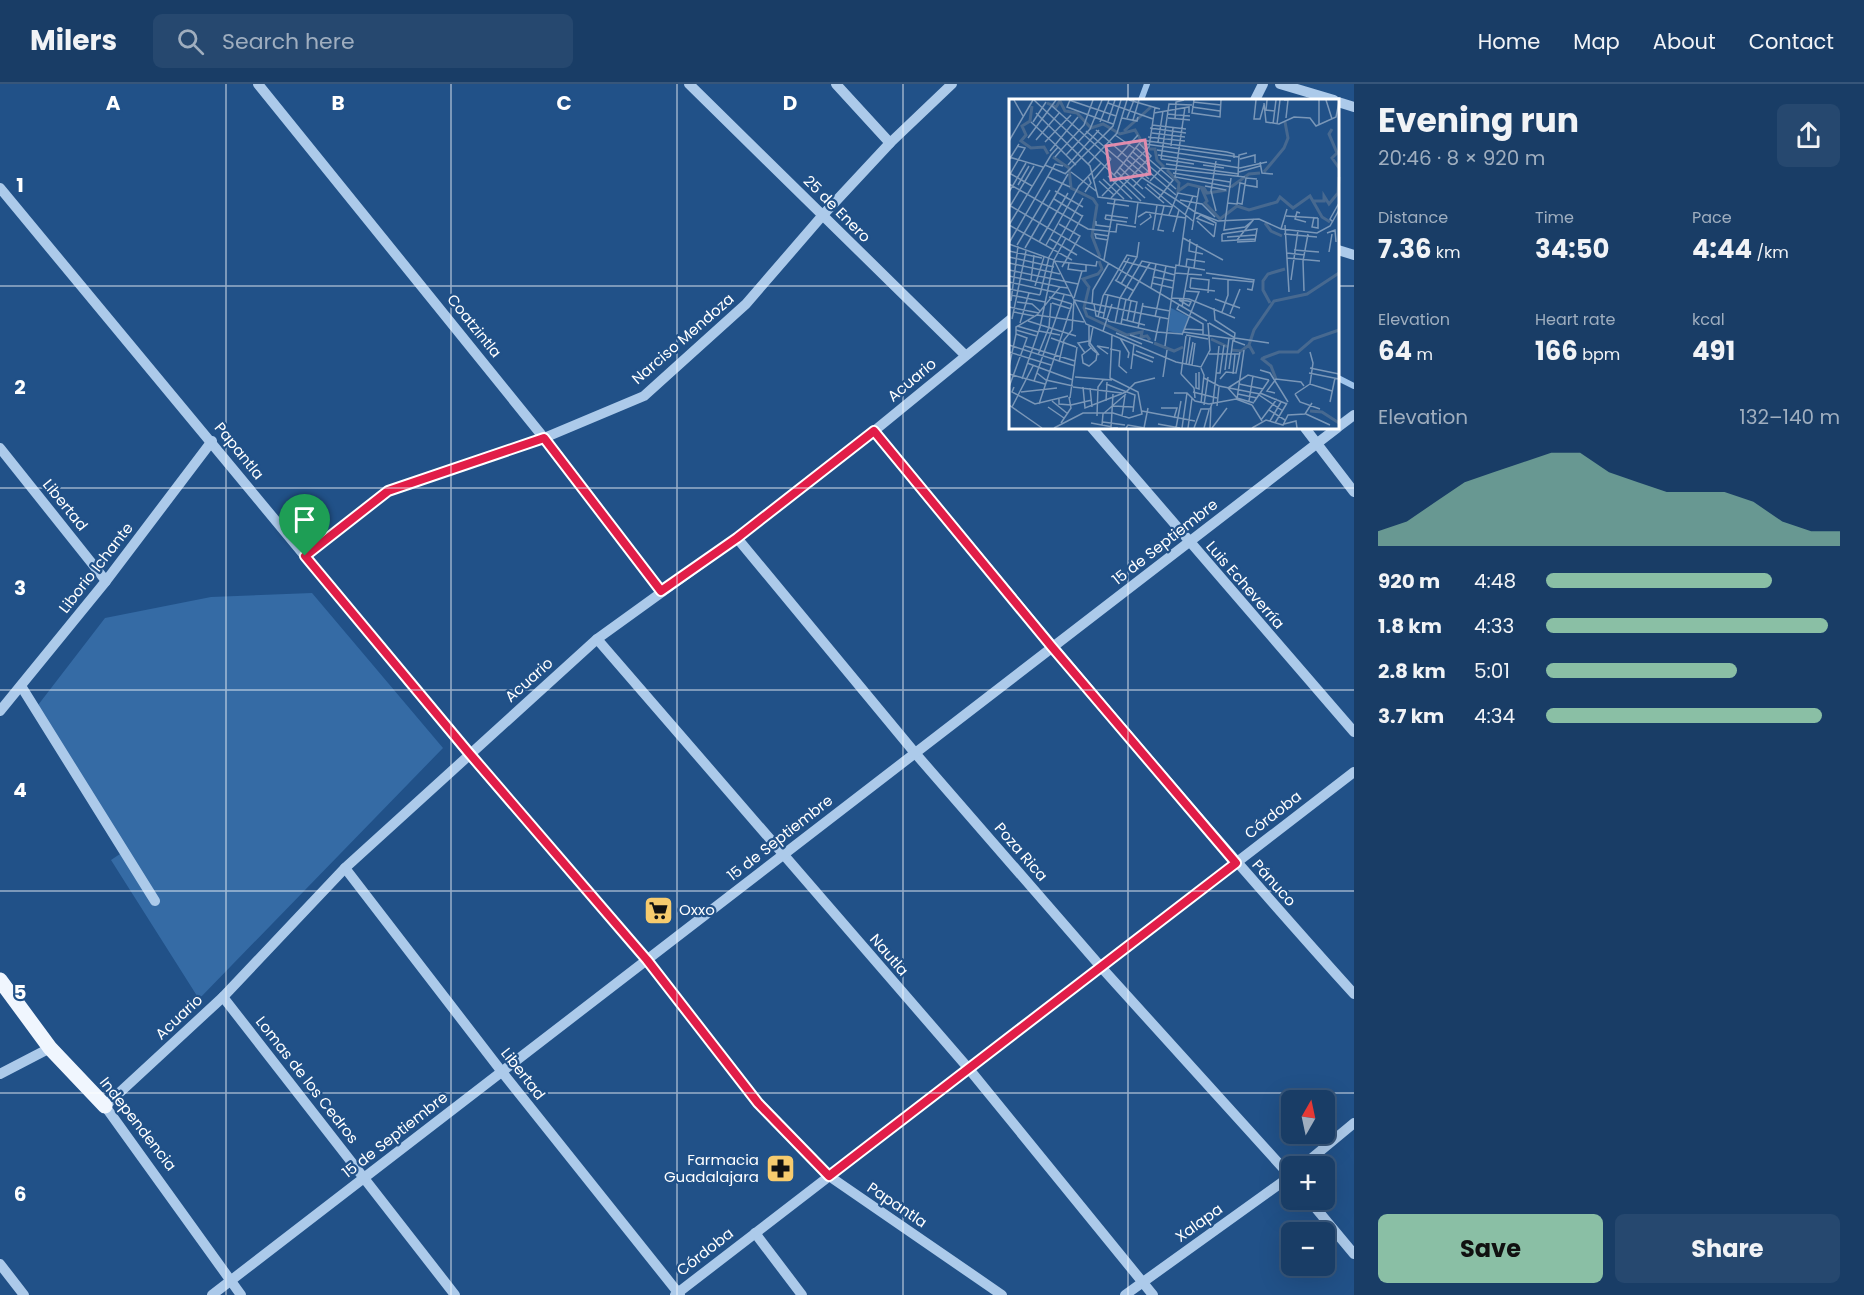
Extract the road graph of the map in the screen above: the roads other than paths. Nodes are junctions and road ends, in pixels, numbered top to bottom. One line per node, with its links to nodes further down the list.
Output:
1 (258, 84): 24 (street, Coatzintla)
2 (689, 84): 13 (street, 25 de Enero)
3 (836, 84): 11 (street)
4 (952, 84): 11 (street, Narciso Mendoza)
5 (1263, 84): 7 (street)
6 (1280, 84): 8 (street)
7 (1256, 99)
8 (1329, 99)
9 (1339, 102): 10 (street)
10 (1354, 107)
11 (890, 143): 13 (street, Narciso Mendoza)
12 (0, 188): 25 (street, Papantla)
13 (822, 216): 17 (street, 25 de Enero); 24 (street, Narciso Mendoza)
14 (1339, 250): 15 (street)
15 (1354, 255)
16 (1008, 325): 17 (street, Acuario)
17 (964, 355): 23 (street, Acuario)
18 (1353, 416): 19 (street, 15 de Septiembre)
19 (1339, 426)
20 (1093, 429): 30 (street, Luis Echeverría)
21 (1306, 429): 26 (street)
22 (1336, 429): 26 (street, 15 de Septiembre)
23 (874, 431): 29 (street, Acuario); 35 (street, Pánuco)
24 (544, 438): 31 (street, Narciso Mendoza); 33 (street, Coatzintla)
25 (212, 441): 31 (street, Papantla); 32 (street, Liborio Ichante)
26 (1316, 444): 28 (street); 30 (street, 15 de Septiembre)
27 (0, 448): 32 (street, Libertad)
28 (1354, 492)
29 (737, 538): 33 (street, Acuario); 40 (street, Poza Rica)
30 (1188, 542): 35 (street, 15 de Septiembre); 38 (street, Luis Echeverría)
31 (305, 556): 39 (street, Papantla)
32 (106, 581): 36 (street, Liborio Ichante)
33 (661, 591): 34 (street, Acuario)
34 (597, 639): 39 (street, Acuario); 42 (street, Nautla)
35 (1052, 647): 40 (street, 15 de Septiembre); 43 (street, Pánuco)
36 (21, 686): 37 (street, Liborio Ichante); 45 (street)
37 (0, 711)
38 (1354, 732)
39 (469, 753): 44 (street, Acuario); 46 (street, Papantla)
40 (915, 753): 42 (street, 15 de Septiembre); 47 (street, Poza Rica)
41 (1354, 772): 43 (street, Córdoba)
42 (783, 855): 46 (street, 15 de Septiembre); 52 (street, Nautla)
43 (1236, 863): 47 (street, Córdoba); 49 (street, Pánuco)
44 (345, 868): 50 (street, Acuario); 53 (street, Libertad)
45 (155, 902)
46 (647, 960): 53 (street, 15 de Septiembre); 59 (street, Papantla)
47 (1101, 967): 52 (street, Córdoba); 58 (street, Poza Rica)
48 (0, 980): 51 (main road, Independencia)
49 (1354, 994)
50 (223, 997): 55 (street, Acuario); 60 (street, Lomas de los Cedros)
51 (50, 1048): 54 (street); 55 (main road, Independencia)
52 (969, 1068): 59 (street, Córdoba); 67 (street, Nautla)
53 (502, 1072): 60 (street, 15 de Septiembre); 68 (street, Libertad)
54 (0, 1074)
55 (105, 1106): 66 (street, Independencia)
56 (1354, 1124): 57 (street)
57 (1315, 1156)
58 (1281, 1165)
59 (829, 1176): 63 (street, Córdoba); 74 (street, Papantla)
60 (364, 1178): 66 (street, 15 de Septiembre); 72 (street, Lomas de los Cedros)
61 (1281, 1183): 67 (street, Xalapa)
62 (1318, 1210): 64 (street)
63 (755, 1233): 68 (street, Córdoba); 73 (street, Córdoba)
64 (1354, 1254)
65 (0, 1264): 69 (street)
66 (231, 1281): 70 (street, 15 de Septiembre); 71 (street, Independencia)
67 (1142, 1282): 75 (street, Xalapa); 76 (street, Nautla)
68 (678, 1294)
69 (24, 1295)
70 (212, 1295)
71 (241, 1295)
72 (455, 1295)
73 (802, 1295)
74 (1002, 1295)
75 (1125, 1295)
76 (1153, 1295)

